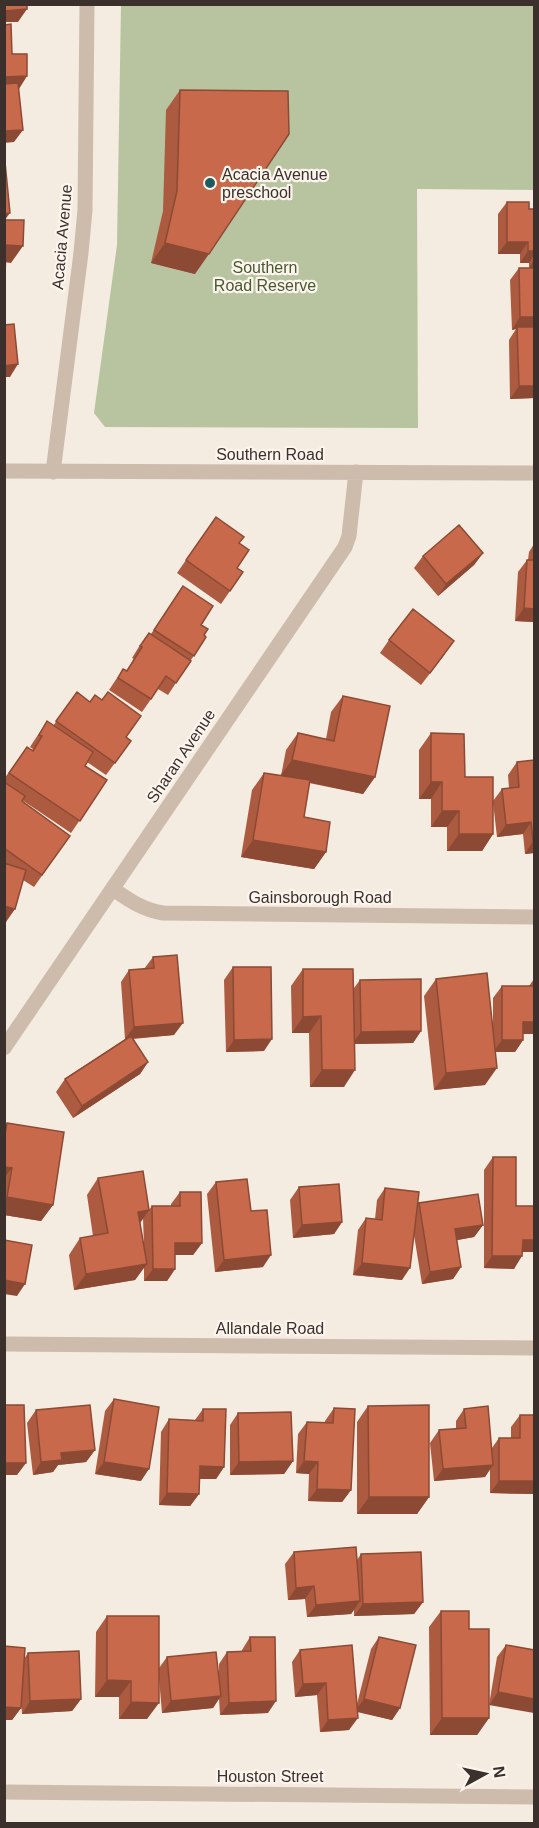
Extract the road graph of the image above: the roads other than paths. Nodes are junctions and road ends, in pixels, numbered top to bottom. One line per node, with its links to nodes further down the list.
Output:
1 (87, 4): 3 (street, Acacia Avenue)
2 (4, 471): 3 (street, Southern Road)
3 (52, 472): 4 (street, Southern Road)
4 (356, 472): 5 (street, Southern Road); 6 (street, Sharan Avenue)
5 (534, 473)
6 (113, 889): 7 (street, Gainsborough Road); 8 (street, Sharan Avenue)
7 (534, 917)
8 (4, 1048)
9 (4, 1344): 10 (street, Allandale Road)
10 (534, 1348)
11 (4, 1792): 12 (street, Houston Street)
12 (534, 1797)

